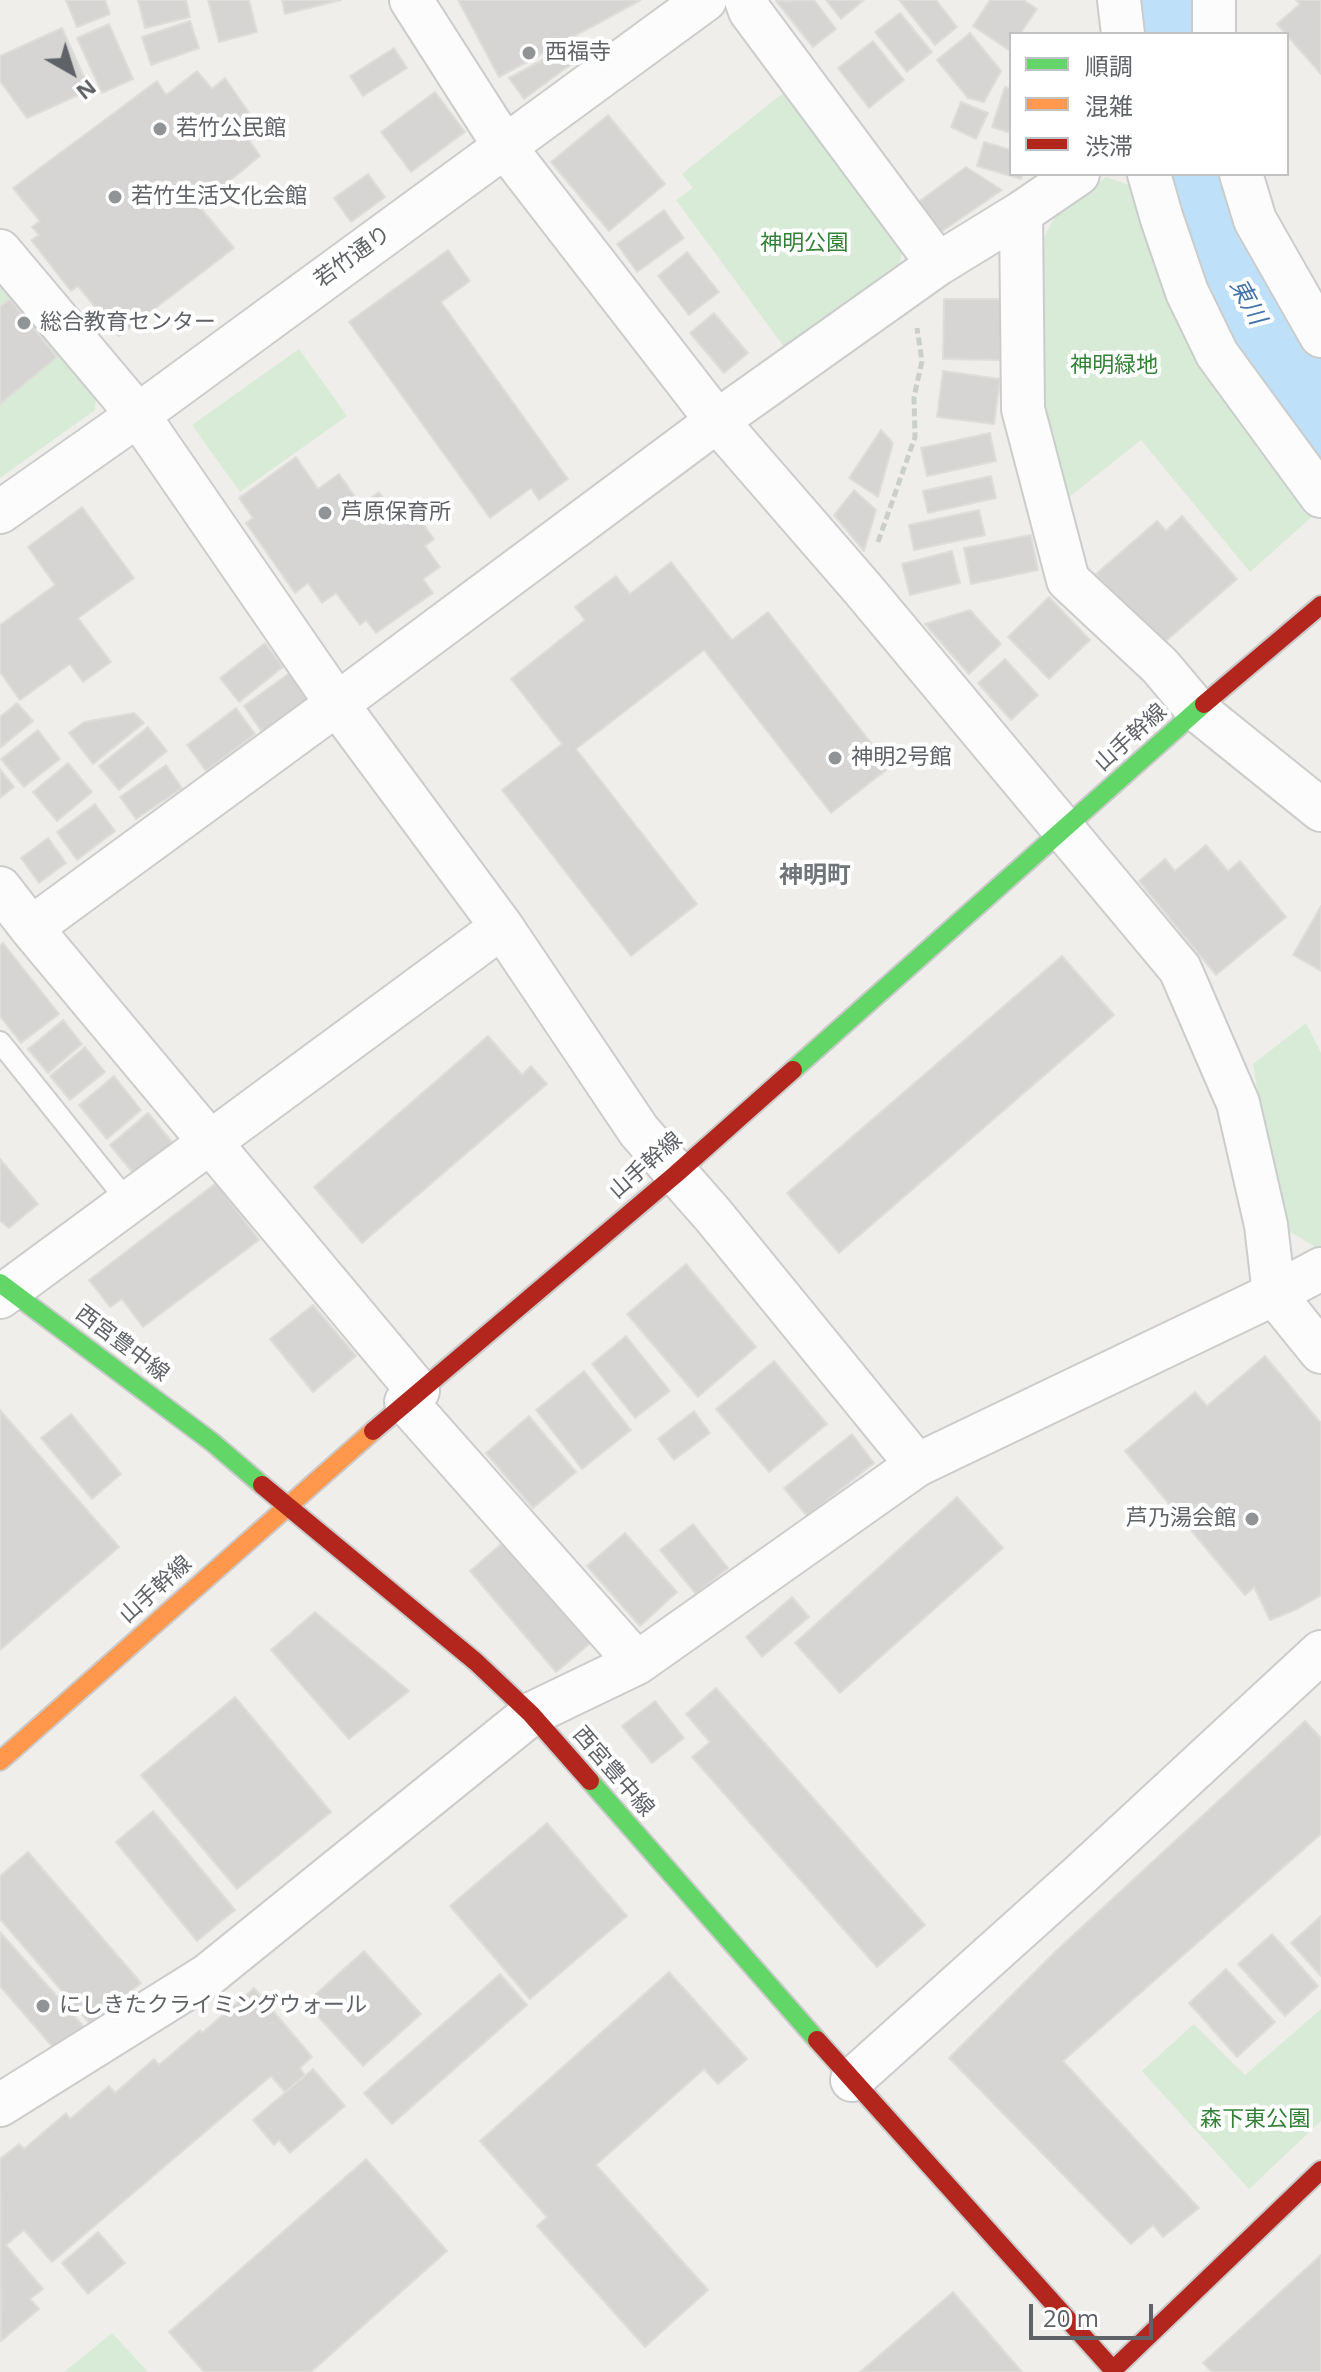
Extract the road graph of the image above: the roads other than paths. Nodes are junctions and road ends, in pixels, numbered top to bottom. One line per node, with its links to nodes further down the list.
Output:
1 (411, 0): 8 (street)
2 (705, 0): 8 (street, 若竹通り)
3 (746, 0): 14 (street)
4 (1119, 0): 6 (street)
5 (1214, 0): 7 (street)
6 (1123, 32)
7 (1214, 32)
8 (505, 147): 16 (street, 若竹通り); 17 (street)
9 (1075, 176): 12 (street)
10 (1150, 176): 18 (street)
11 (1242, 176): 15 (street)
12 (1021, 213): 14 (street); 22 (street)
13 (0, 251): 16 (street)
14 (924, 273): 17 (street)
15 (1321, 336)
16 (138, 415): 19 (street, 若竹通り); 21 (street)
17 (717, 421): 21 (street); 24 (street)
18 (1321, 496)
19 (0, 512)
20 (1321, 605): 22 (street, 山手幹線)
21 (337, 704): 26 (street); 27 (street)
22 (1197, 710): 23 (street); 24 (street, 山手幹線)
23 (1321, 810)
24 (1063, 831): 30 (street, 山手幹線); 34 (street)
25 (0, 888): 27 (street)
26 (502, 927): 29 (street); 30 (street)
27 (31, 928): 29 (street)
28 (0, 1042): 31 (lane)
29 (210, 1143): 31 (street); 36 (street)
30 (676, 1174): 36 (street, 山手幹線); 37 (street)
31 (129, 1203): 33 (street)
32 (1321, 1269): 34 (street)
33 (3, 1290): 38 (street, 西宮豊中線)
34 (1274, 1294): 35 (street); 37 (street)
35 (1321, 1352)
36 (412, 1397): 38 (street, 山手幹線); 40 (street)
37 (917, 1465): 40 (street)
38 (286, 1506): 41 (street, 西宮豊中線); 42 (street, 山手幹線)
39 (1321, 1652): 43 (street)
40 (637, 1663): 41 (street)
41 (531, 1714): 43 (street, 西宮豊中線); 44 (street)
42 (0, 1761)
43 (852, 2080): 46 (street, 西宮豊中線)
44 (0, 2105)
45 (1321, 2170): 46 (street)
46 (1114, 2371)

